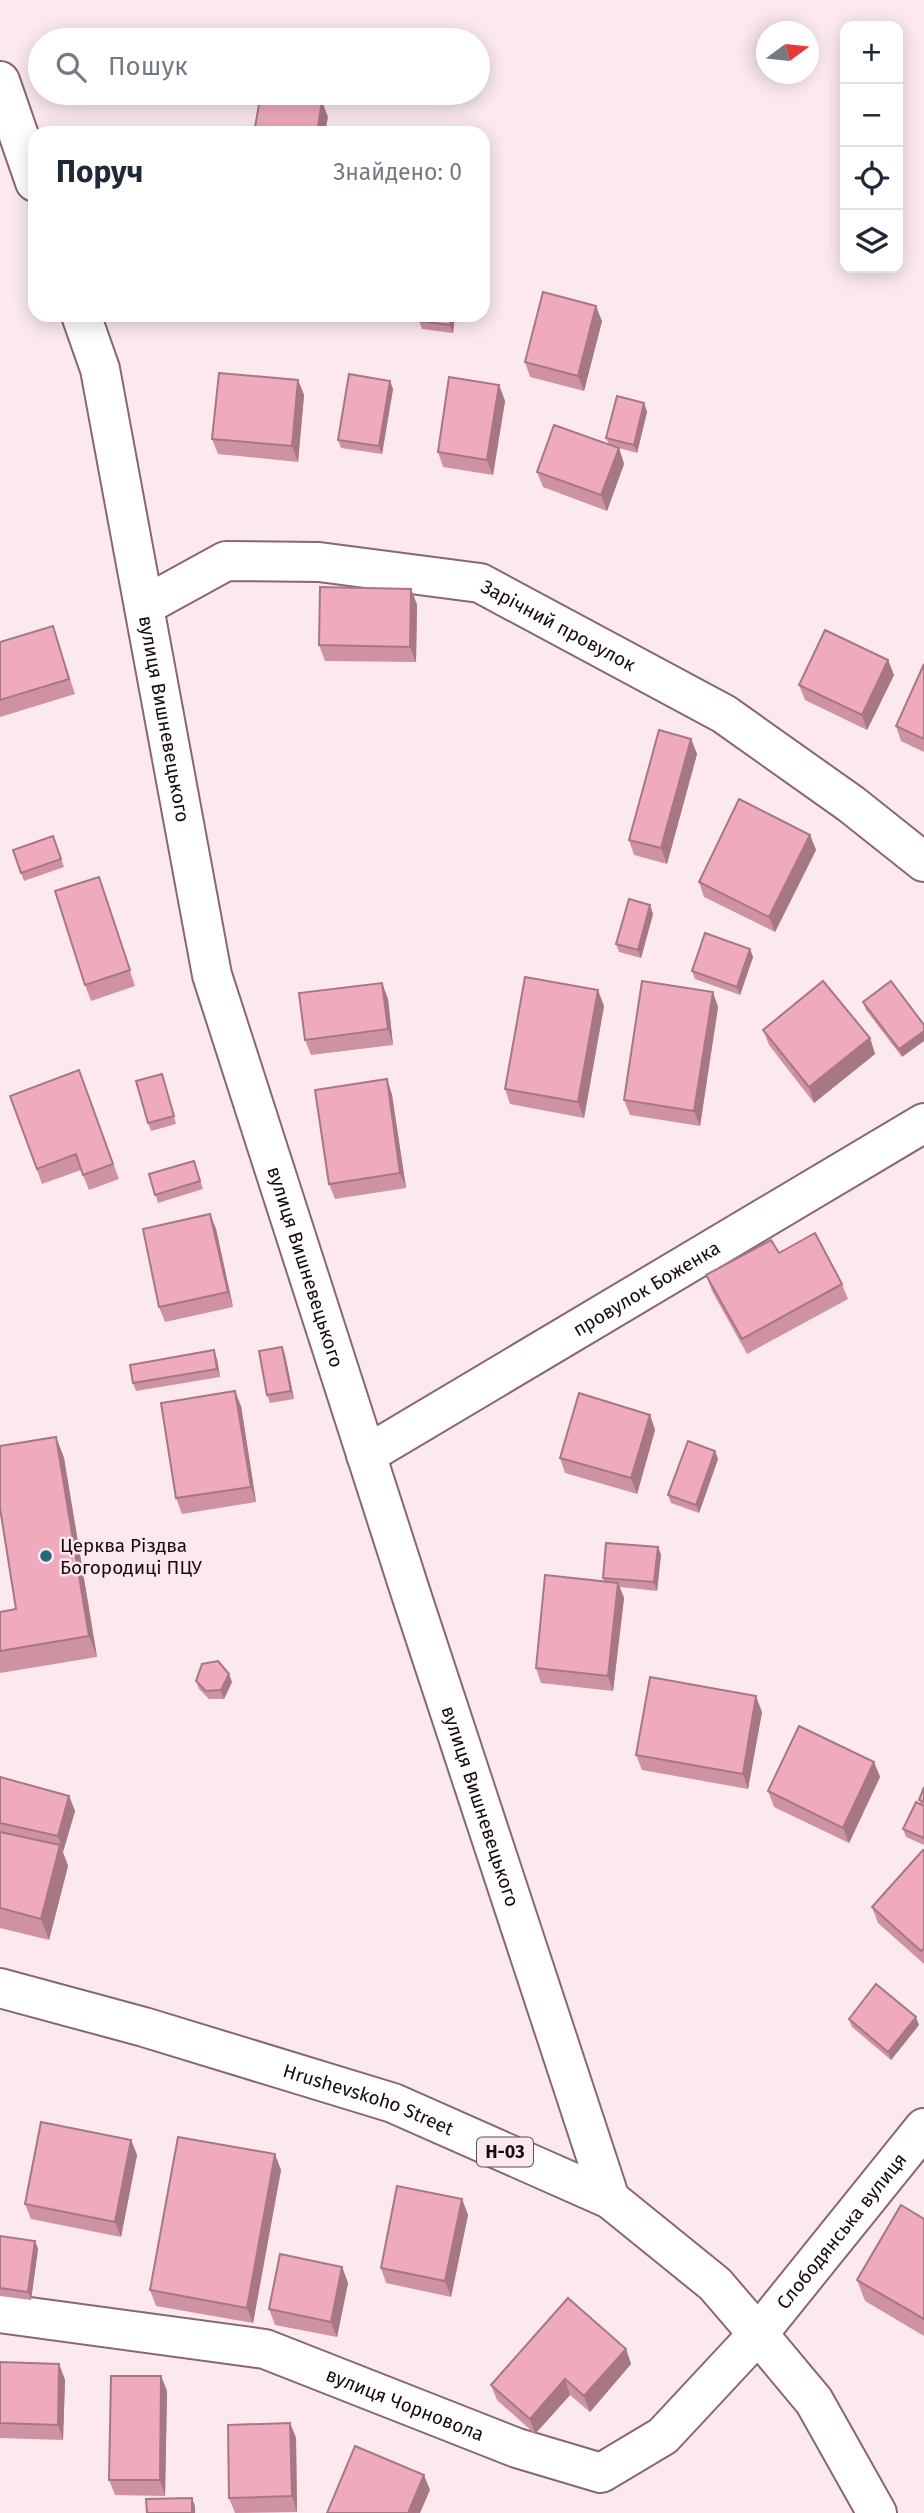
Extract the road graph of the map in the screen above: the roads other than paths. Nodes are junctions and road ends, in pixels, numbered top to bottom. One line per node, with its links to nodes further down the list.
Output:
1 (0, 81): 2 (street)
2 (28, 161)
3 (83, 322): 4 (street, вулиця Вишневецького)
4 (144, 606): 5 (street, Зарічний провулок); 7 (street, вулиця Вишневецького)
5 (924, 862)
6 (924, 1123): 7 (street, провулок Боженка)
7 (366, 1455): 10 (street, вулиця Вишневецького)
8 (0, 1988): 10 (street, Hrushevskoho Street / Н-03)
9 (924, 2128): 12 (street, Слободянська вулиця)
10 (610, 2199): 12 (street, Hrushevskoho Street / Н-03)
11 (0, 2312): 12 (street, вулиця Чорновола)
12 (758, 2334): 13 (street, Hrushevskoho Street / Н-03)
13 (877, 2513)

